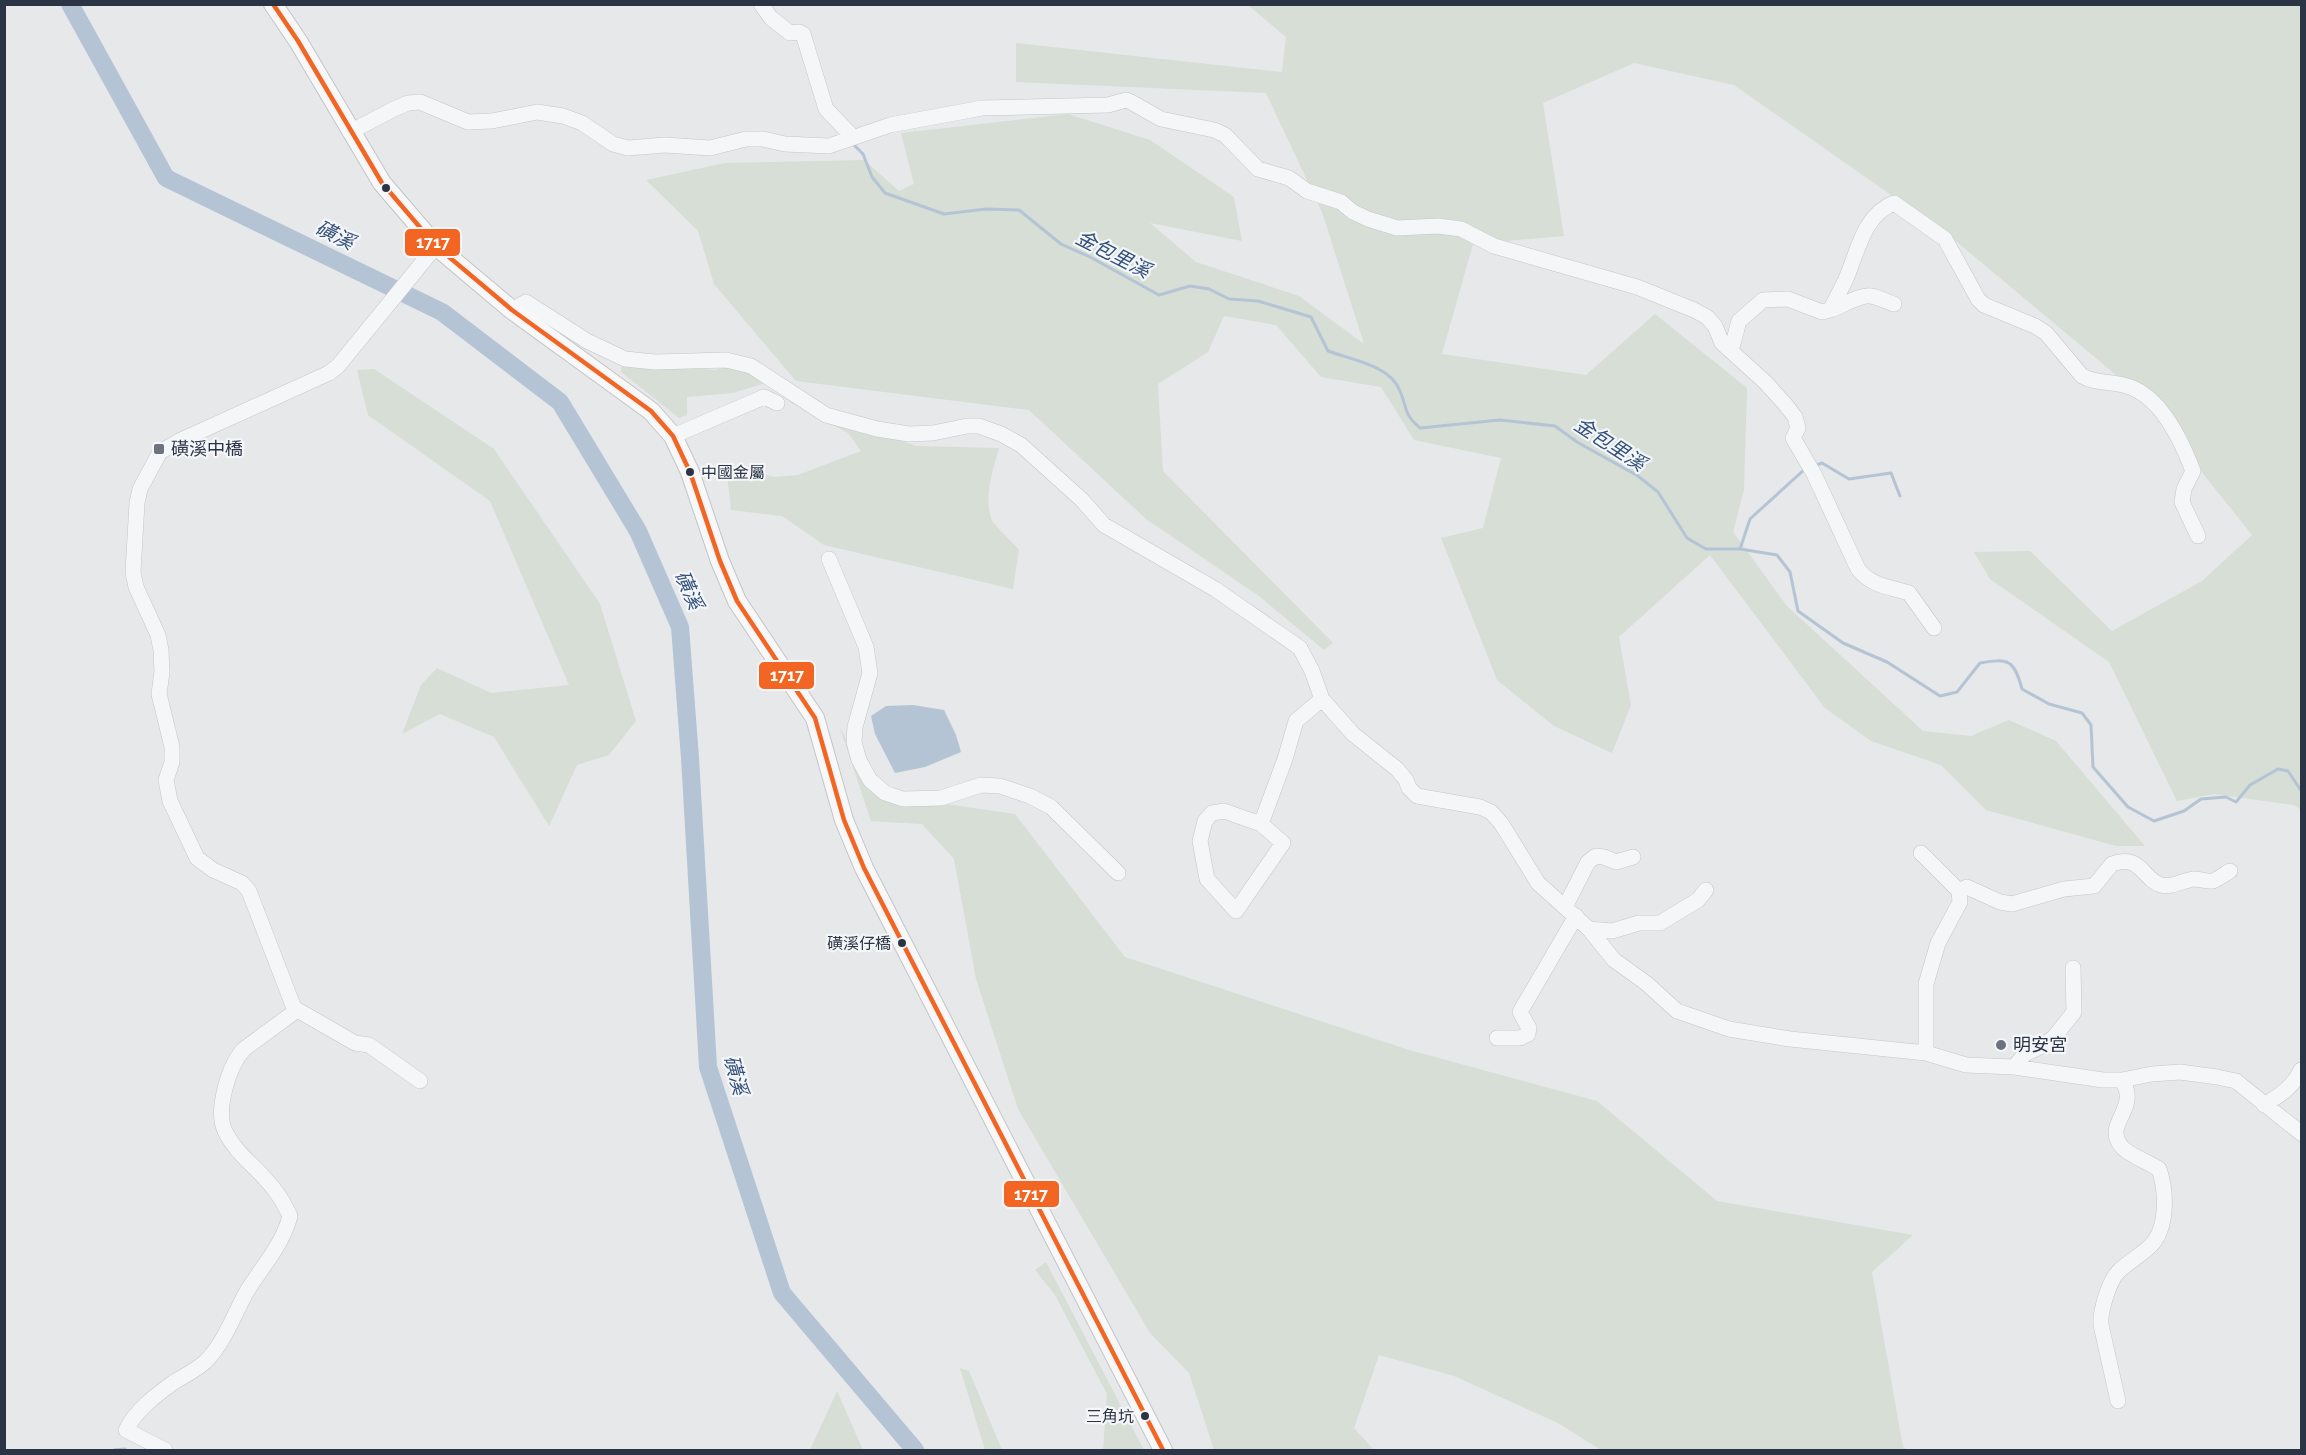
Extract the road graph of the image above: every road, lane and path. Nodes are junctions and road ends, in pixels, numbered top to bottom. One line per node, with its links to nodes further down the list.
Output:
1 (273, 4): 3 (main road)
2 (761, 4): 4 (street)
3 (350, 132): 4 (street); 5 (main road)
4 (847, 140): 9 (street)
5 (436, 246): 7 (main road); 26 (street)
6 (1894, 304): 8 (street)
7 (512, 310): 11 (main road); 15 (street)
8 (1830, 310): 9 (street); 12 (street)
9 (1731, 351): 14 (street)
10 (777, 403): 11 (street)
11 (673, 436): 37 (main road)
12 (2198, 536)
13 (829, 559): 20 (street)
14 (1934, 628)
15 (1322, 699): 16 (street); 23 (street)
16 (1260, 824): 16 (street)
17 (1921, 854): 22 (street)
18 (1633, 857): 23 (street)
19 (2230, 871): 22 (street)
20 (1118, 873)
21 (1706, 890): 24 (street)
22 (1959, 891): 28 (street)
23 (1570, 911): 24 (street); 27 (street)
24 (1589, 929): 28 (street)
25 (2073, 968): 29 (street)
26 (294, 1008): 32 (street); 36 (street)
27 (1497, 1038)
28 (1926, 1053): 29 (street)
29 (2014, 1067): 31 (street)
30 (2301, 1070): 33 (street)
31 (2122, 1080): 33 (street); 35 (street)
32 (420, 1081)
33 (2264, 1105): 34 (street)
34 (2301, 1134)
35 (2118, 1401)
36 (165, 1450)
37 (1163, 1450)

